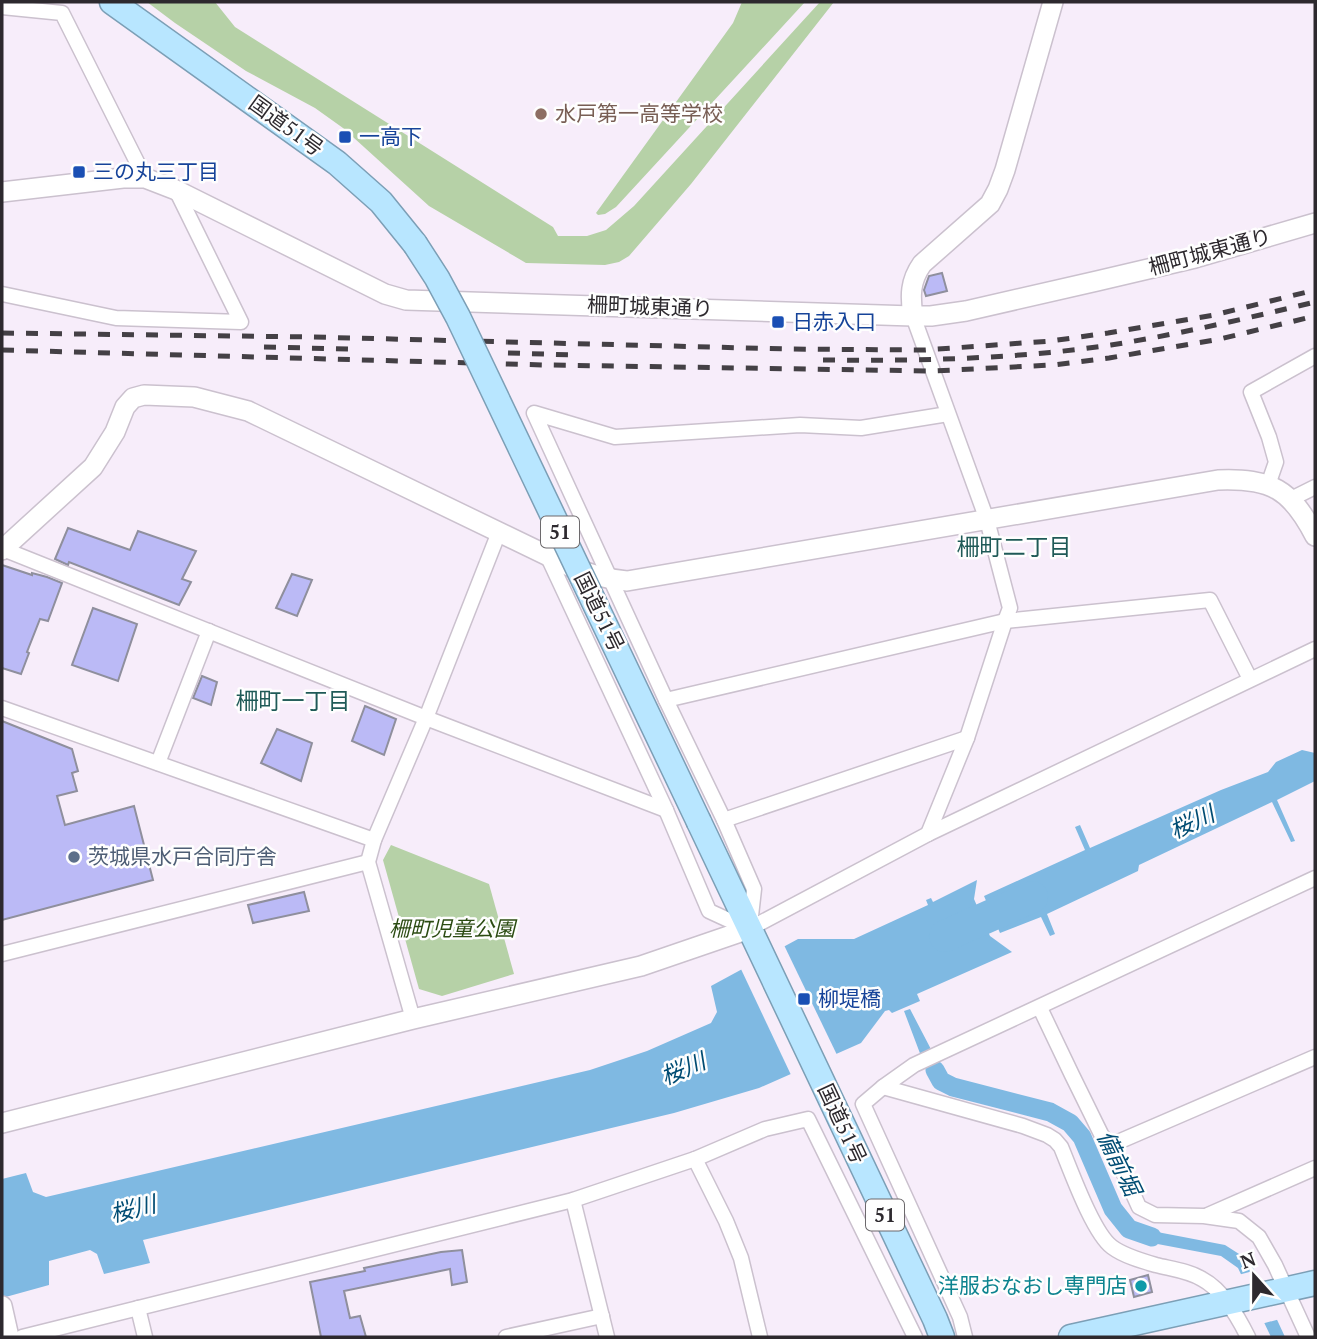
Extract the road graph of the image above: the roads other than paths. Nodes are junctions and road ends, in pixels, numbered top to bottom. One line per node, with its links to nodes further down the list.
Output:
1 (112, 2): 36 (highway, 国道51号 / 51, bridge)
2 (1052, 2): 9 (street)
3 (2, 7): 4 (street)
4 (145, 178): 5 (street, 柵町城東通り); 6 (street, 柵町城東通り)
5 (176, 190): 8 (street); 9 (street, 柵町城東通り)
6 (2, 192)
7 (1315, 223): 9 (street, 柵町城東通り)
8 (2, 294)
9 (913, 316): 11 (street)
10 (1315, 356): 12 (street)
11 (948, 414): 15 (street); 20 (street)
12 (1268, 485): 14 (street); 15 (street)
13 (1315, 486): 14 (street)
14 (1291, 499): 17 (street)
15 (987, 520): 20 (street); 21 (street)
16 (499, 533): 18 (street); 19 (street); 27 (street)
17 (1315, 536)
18 (2, 550): 22 (street)
19 (547, 555): 20 (street); 30 (street)
20 (610, 580): 25 (street)
21 (1004, 621): 24 (street); 25 (street); 28 (street)
22 (209, 631): 27 (street); 29 (street)
23 (1315, 649): 24 (street)
24 (1250, 680): 32 (street)
25 (666, 700): 31 (street)
26 (2, 708): 29 (street)
27 (426, 718): 30 (street); 33 (street)
28 (967, 738): 31 (street); 32 (street)
29 (158, 763): 33 (street)
30 (666, 810): 36 (street)
31 (724, 820): 36 (street)
32 (928, 834): 36 (street)
33 (374, 840): 34 (street)
34 (368, 862): 37 (street); 39 (street)
35 (1315, 878): 38 (street)
36 (754, 940): 39 (street); 59 (highway, 国道51号 / 51)
37 (2, 954)
38 (1040, 1008): 41 (street); 43 (street)
39 (413, 1019): 42 (street)
40 (1315, 1057): 43 (street)
41 (883, 1087): 50 (street); 60 (street)
42 (2, 1123)
43 (1111, 1145): 47 (street)
44 (695, 1159): 46 (street); 57 (street); 58 (street)
45 (1315, 1167): 47 (street)
46 (573, 1200): 51 (street); 52 (street)
47 (1204, 1216): 49 (street)
48 (1315, 1283): 49 (highway)
49 (1283, 1290): 50 (highway); 63 (street)
50 (1235, 1301): 61 (highway); 62 (street)
51 (138, 1308): 53 (street); 54 (street)
52 (602, 1316): 55 (street); 56 (street)
53 (22, 1337)
54 (145, 1337)
55 (506, 1337)
56 (607, 1337)
57 (760, 1337)
58 (915, 1337)
59 (942, 1337)
60 (965, 1337)
61 (1071, 1337)
62 (1248, 1337)
63 (1308, 1337)

